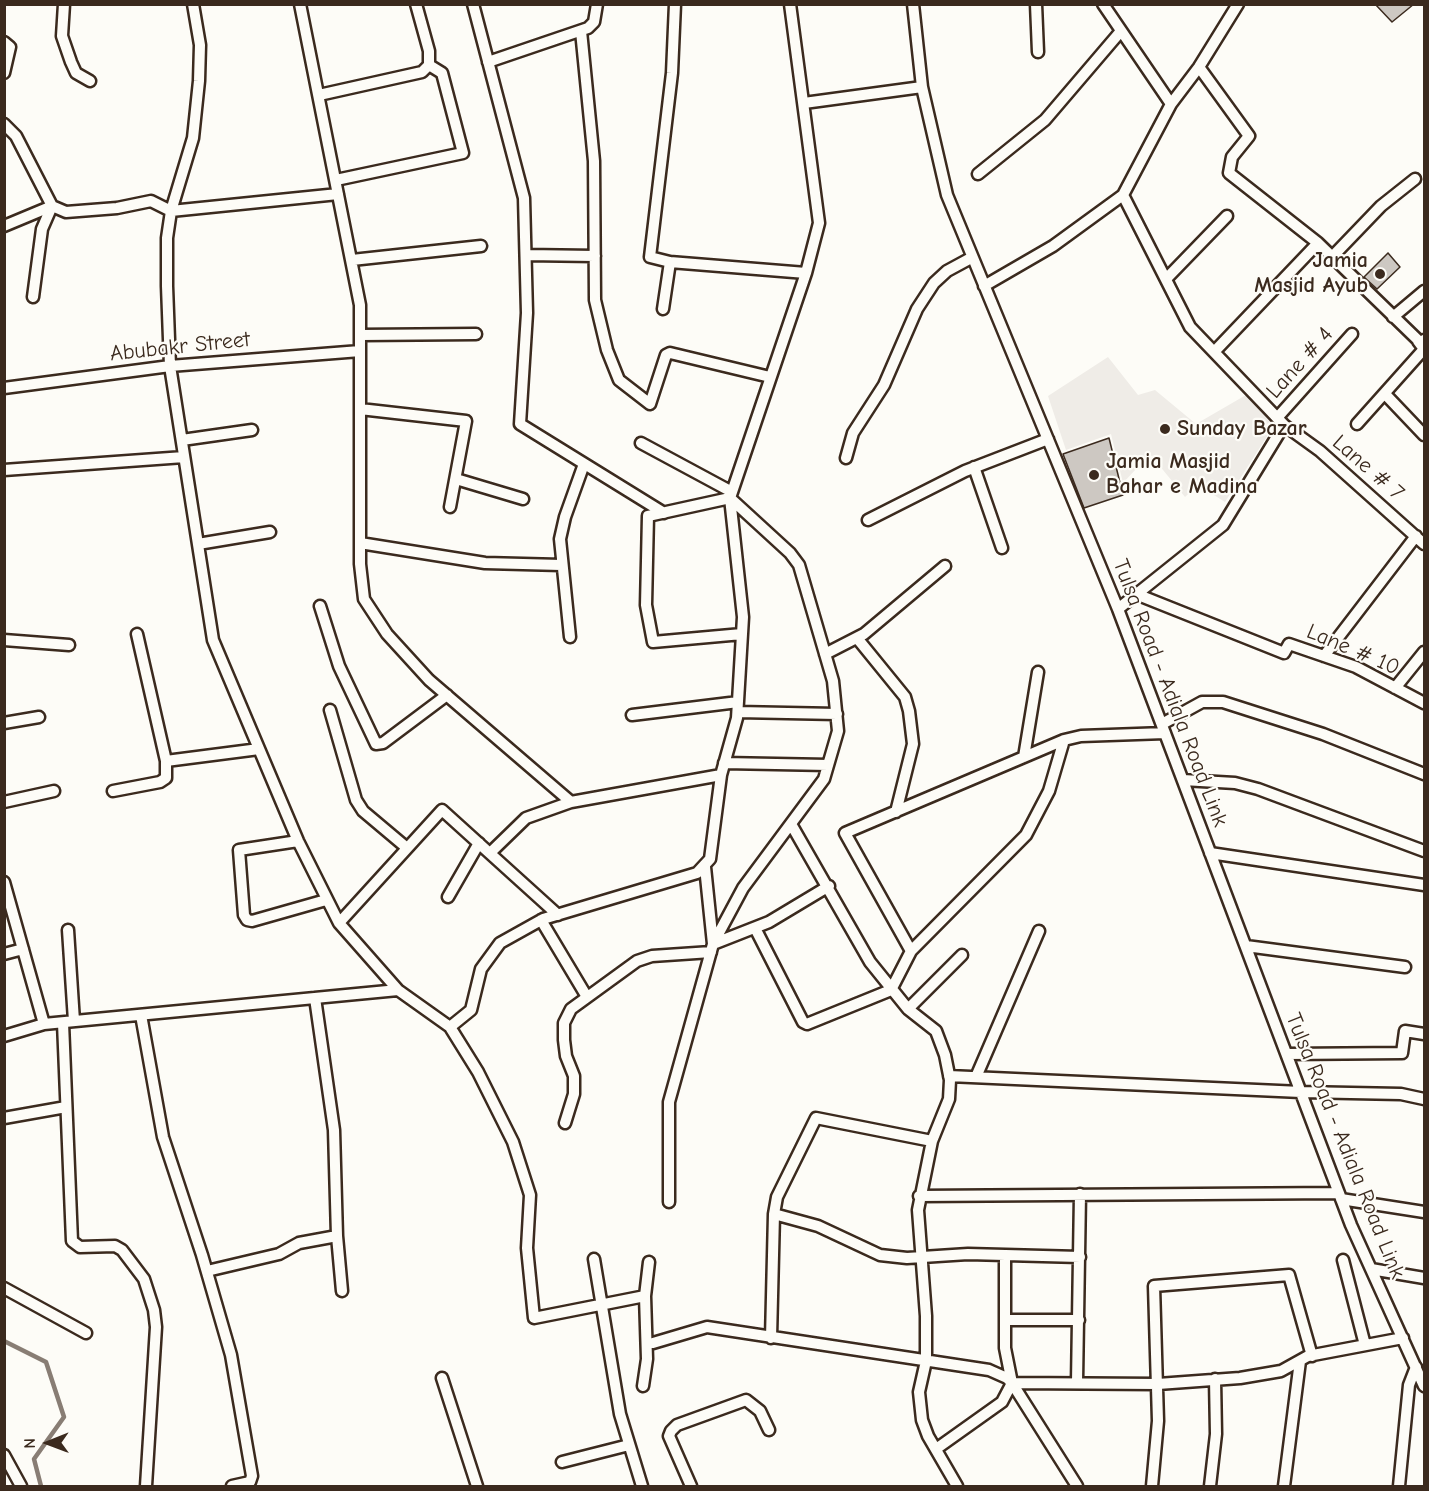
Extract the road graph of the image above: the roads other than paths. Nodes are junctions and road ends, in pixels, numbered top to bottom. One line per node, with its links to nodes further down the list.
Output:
1 (64, 4): 21 (street)
2 (193, 4): 33 (street)
3 (300, 4): 23 (street)
4 (416, 4): 18 (street)
5 (473, 4): 17 (street)
6 (597, 4): 13 (street)
7 (675, 4): 43 (street)
8 (789, 4): 24 (street)
9 (913, 4): 22 (street, Tulsa Road - Adiala Road Link)
10 (1036, 4): 16 (street)
11 (1103, 4): 14 (street)
12 (1238, 4): 19 (street)
13 (581, 31): 17 (street); 39 (street)
14 (1121, 31): 25 (street); 27 (street)
15 (4, 42): 20 (street)
16 (1038, 52)
17 (488, 62): 38 (street)
18 (429, 65): 23 (street); 29 (street)
19 (1199, 67): 25 (street); 36 (street)
20 (4, 73)
21 (90, 81)
22 (922, 87): 24 (street); 41 (street, Tulsa Road - Adiala Road Link)
23 (319, 95): 29 (street)
24 (804, 103): 44 (street)
25 (1172, 104): 31 (street)
26 (4, 124): 32 (street)
27 (978, 174)
28 (1415, 179): 40 (street)
29 (336, 180): 30 (street)
30 (338, 194): 33 (street); 42 (street)
31 (1123, 195): 45 (street, Lane # 7); 46 (street)
32 (52, 206): 33 (street); 35 (street); 48 (street)
33 (171, 211): 57 (street)
34 (1227, 216): 45 (street)
35 (4, 226)
36 (1318, 243): 40 (street); 56 (street)
37 (481, 246): 42 (street)
38 (526, 255): 39 (street); 71 (street)
39 (595, 256): 58 (street)
40 (1332, 257): 50 (street)
41 (971, 258): 46 (street, Tulsa Road - Adiala Road Link); 70 (street)
42 (352, 260): 53 (street)
43 (670, 262): 44 (street); 49 (street)
44 (806, 273): 58 (street)
45 (1166, 279): 56 (street, Lane # 7)
46 (984, 286): 67 (street, Tulsa Road - Adiala Road Link)
47 (1425, 291): 50 (street)
48 (33, 297)
49 (663, 309)
50 (1393, 316): 54 (street)
51 (476, 334): 53 (street)
52 (1352, 334): 62 (street, Lane # 4)
53 (361, 335): 55 (street)
54 (1421, 341): 60 (street)
55 (360, 351): 57 (street, Abubakr Street); 61 (street)
56 (1214, 352): 62 (street, Lane # 7)
57 (170, 366): 59 (street, Abubakr Street); 66 (street)
58 (770, 377): 75 (street)
59 (4, 388)
60 (1385, 394): 63 (street); 65 (street)
61 (360, 409): 74 (street); 82 (street)
62 (1280, 421): 81 (street, Lane # 7); 87 (street, Lane # 4)
63 (1357, 424)
64 (252, 430): 66 (street)
65 (1425, 435)
66 (182, 440): 69 (street)
67 (1048, 440): 72 (street); 89 (street, Tulsa Road - Adiala Road Link)
68 (641, 443): 75 (street)
69 (184, 457): 73 (street); 83 (street)
70 (846, 458)
71 (584, 464): 78 (street); 85 (street)
72 (974, 467): 79 (street); 84 (street)
73 (4, 470)
74 (456, 479): 76 (street); 77 (street)
75 (730, 495): 78 (street); 91 (street); 97 (street)
76 (523, 500)
77 (450, 507)
78 (664, 513): 91 (street)
79 (868, 520)
80 (270, 532): 83 (street)
81 (1420, 540): 98 (street)
82 (360, 543): 85 (street); 101 (street)
83 (198, 544): 111 (street)
84 (1002, 548)
85 (561, 565): 92 (street)
86 (945, 566): 93 (street)
87 (1136, 594): 89 (street, Lane # 4); 98 (street, Lane # 10)
88 (320, 606): 101 (street)
89 (1118, 609): 109 (street, Tulsa Road - Adiala Road Link)
90 (137, 634): 113 (street)
91 (742, 634): 103 (street)
92 (570, 638)
93 (857, 638): 97 (street); 123 (street)
94 (4, 640): 95 (street)
95 (69, 645)
96 (1425, 652): 100 (street)
97 (825, 654): 105 (street)
98 (1324, 656): 100 (street, Lane # 10)
99 (1038, 672): 112 (street)
100 (1395, 688): 102 (street, Lane # 10)
101 (447, 695): 122 (street)
102 (1425, 703)
103 (738, 707): 105 (street); 106 (street); 114 (street)
104 (330, 710): 128 (street)
105 (837, 714): 115 (street)
106 (632, 715)
107 (39, 717): 108 (street)
108 (4, 723)
109 (1163, 729): 110 (street); 116 (street); 118 (street, Tulsa Road - Adiala Road Link)
110 (1064, 740): 112 (street); 147 (street)
111 (259, 748): 113 (street); 126 (street)
112 (1024, 758): 123 (street)
113 (165, 761): 120 (street)
114 (724, 763): 115 (street); 117 (street)
115 (828, 765): 124 (street)
116 (1425, 774)
117 (721, 775): 122 (street); 132 (street)
118 (1183, 780): 129 (street); 131 (street, Tulsa Road - Adiala Road Link)
119 (54, 791): 121 (street)
120 (113, 791)
121 (4, 802)
122 (571, 802): 130 (street)
123 (896, 812): 147 (street)
124 (791, 824): 135 (street); 145 (street)
125 (1425, 838): 129 (street)
126 (298, 841): 137 (street); 137 (street)
127 (479, 843): 128 (street); 130 (street); 136 (street)
128 (408, 848): 140 (street)
129 (1422, 850)
130 (490, 853): 138 (street)
131 (1210, 853): 134 (street); 144 (street, Tulsa Road - Adiala Road Link)
132 (705, 867): 138 (street); 145 (street)
133 (4, 882): 146 (street)
134 (1425, 885)
135 (829, 886): 141 (street); 152 (street)
136 (448, 897)
137 (326, 900): 140 (street)
138 (558, 915): 139 (street)
139 (541, 920): 153 (street); 159 (street)
140 (339, 923): 151 (street)
141 (755, 928): 145 (street); 152 (street)
142 (68, 930): 157 (street)
143 (1039, 931): 164 (street)
144 (1246, 946): 150 (street); 162 (street, Tulsa Road - Adiala Road Link)
145 (712, 948): 153 (street); 174 (street)
146 (23, 949): 148 (street); 158 (street)
147 (911, 951): 152 (street)
148 (4, 954)
149 (962, 955): 155 (street)
150 (1406, 967)
151 (398, 990): 154 (street); 159 (street)
152 (891, 990): 155 (street)
153 (587, 997): 169 (street)
154 (315, 998): 156 (street); 177 (street)
155 (908, 1009): 163 (street)
156 (141, 1015): 157 (street); 185 (street)
157 (68, 1022): 158 (street); 167 (street)
158 (44, 1024): 161 (street)
159 (450, 1027): 190 (street)
160 (1425, 1034): 162 (street)
161 (4, 1036)
162 (1287, 1054): 165 (street, Tulsa Road - Adiala Road Link)
163 (949, 1076): 164 (street); 170 (street)
164 (976, 1077): 165 (street)
165 (1301, 1092): 166 (street); 173 (street, Tulsa Road - Adiala Road Link)
166 (1425, 1099)
167 (66, 1107): 168 (street); 215 (street)
168 (4, 1118)
169 (565, 1123)
170 (932, 1141): 172 (street); 176 (street)
171 (1080, 1194): 172 (street); 173 (street); 180 (street)
172 (919, 1196): 179 (street)
173 (1340, 1196): 175 (street); 184 (street, Tulsa Road - Adiala Road Link)
174 (669, 1202)
175 (1425, 1212)
176 (774, 1214): 179 (street); 194 (street)
177 (337, 1236): 185 (street); 188 (street)
178 (1005, 1255): 179 (street); 180 (street); 191 (street)
179 (920, 1257): 199 (street)
180 (1080, 1257): 192 (street)
181 (594, 1259): 190 (street)
182 (1343, 1260): 197 (street)
183 (649, 1262): 189 (street)
184 (1371, 1269): 186 (street); 195 (street, Tulsa Road - Adiala Road Link)
185 (207, 1271): 216 (street)
186 (1425, 1278)
187 (4, 1288): 193 (street)
188 (342, 1291)
189 (645, 1296): 190 (street); 207 (street)
190 (601, 1304): 210 (street)
191 (1005, 1320): 192 (street); 205 (street)
192 (1079, 1320): 204 (street)
193 (86, 1333)
194 (771, 1338): 196 (street); 199 (street)
195 (1403, 1338): 197 (street); 201 (street, Tulsa Road - Adiala Road Link)
196 (653, 1343)
197 (1365, 1345): 198 (street)
198 (1312, 1356): 200 (street); 206 (street)
199 (926, 1361): 205 (street); 211 (street)
200 (1300, 1361): 203 (street); 224 (street)
201 (1416, 1368): 208 (street, Tulsa Road - Adiala Road Link); 225 (street)
202 (442, 1378): 217 (street)
203 (1215, 1379): 206 (street); 223 (street)
204 (1077, 1382): 205 (street); 206 (street)
205 (1012, 1383): 211 (street); 221 (street)
206 (1158, 1384): 222 (street)
207 (643, 1386)
208 (1425, 1386)
209 (770, 1430): 219 (street)
210 (629, 1445): 213 (street); 218 (street)
211 (936, 1449): 220 (street)
212 (4, 1455): 214 (street)
213 (562, 1462)
214 (21, 1486)
215 (146, 1486)
216 (232, 1486)
217 (477, 1486)
218 (642, 1486)
219 (691, 1486)
220 (957, 1486)
221 (1077, 1486)
222 (1152, 1486)
223 (1210, 1486)
224 (1284, 1486)
225 (1399, 1486)

